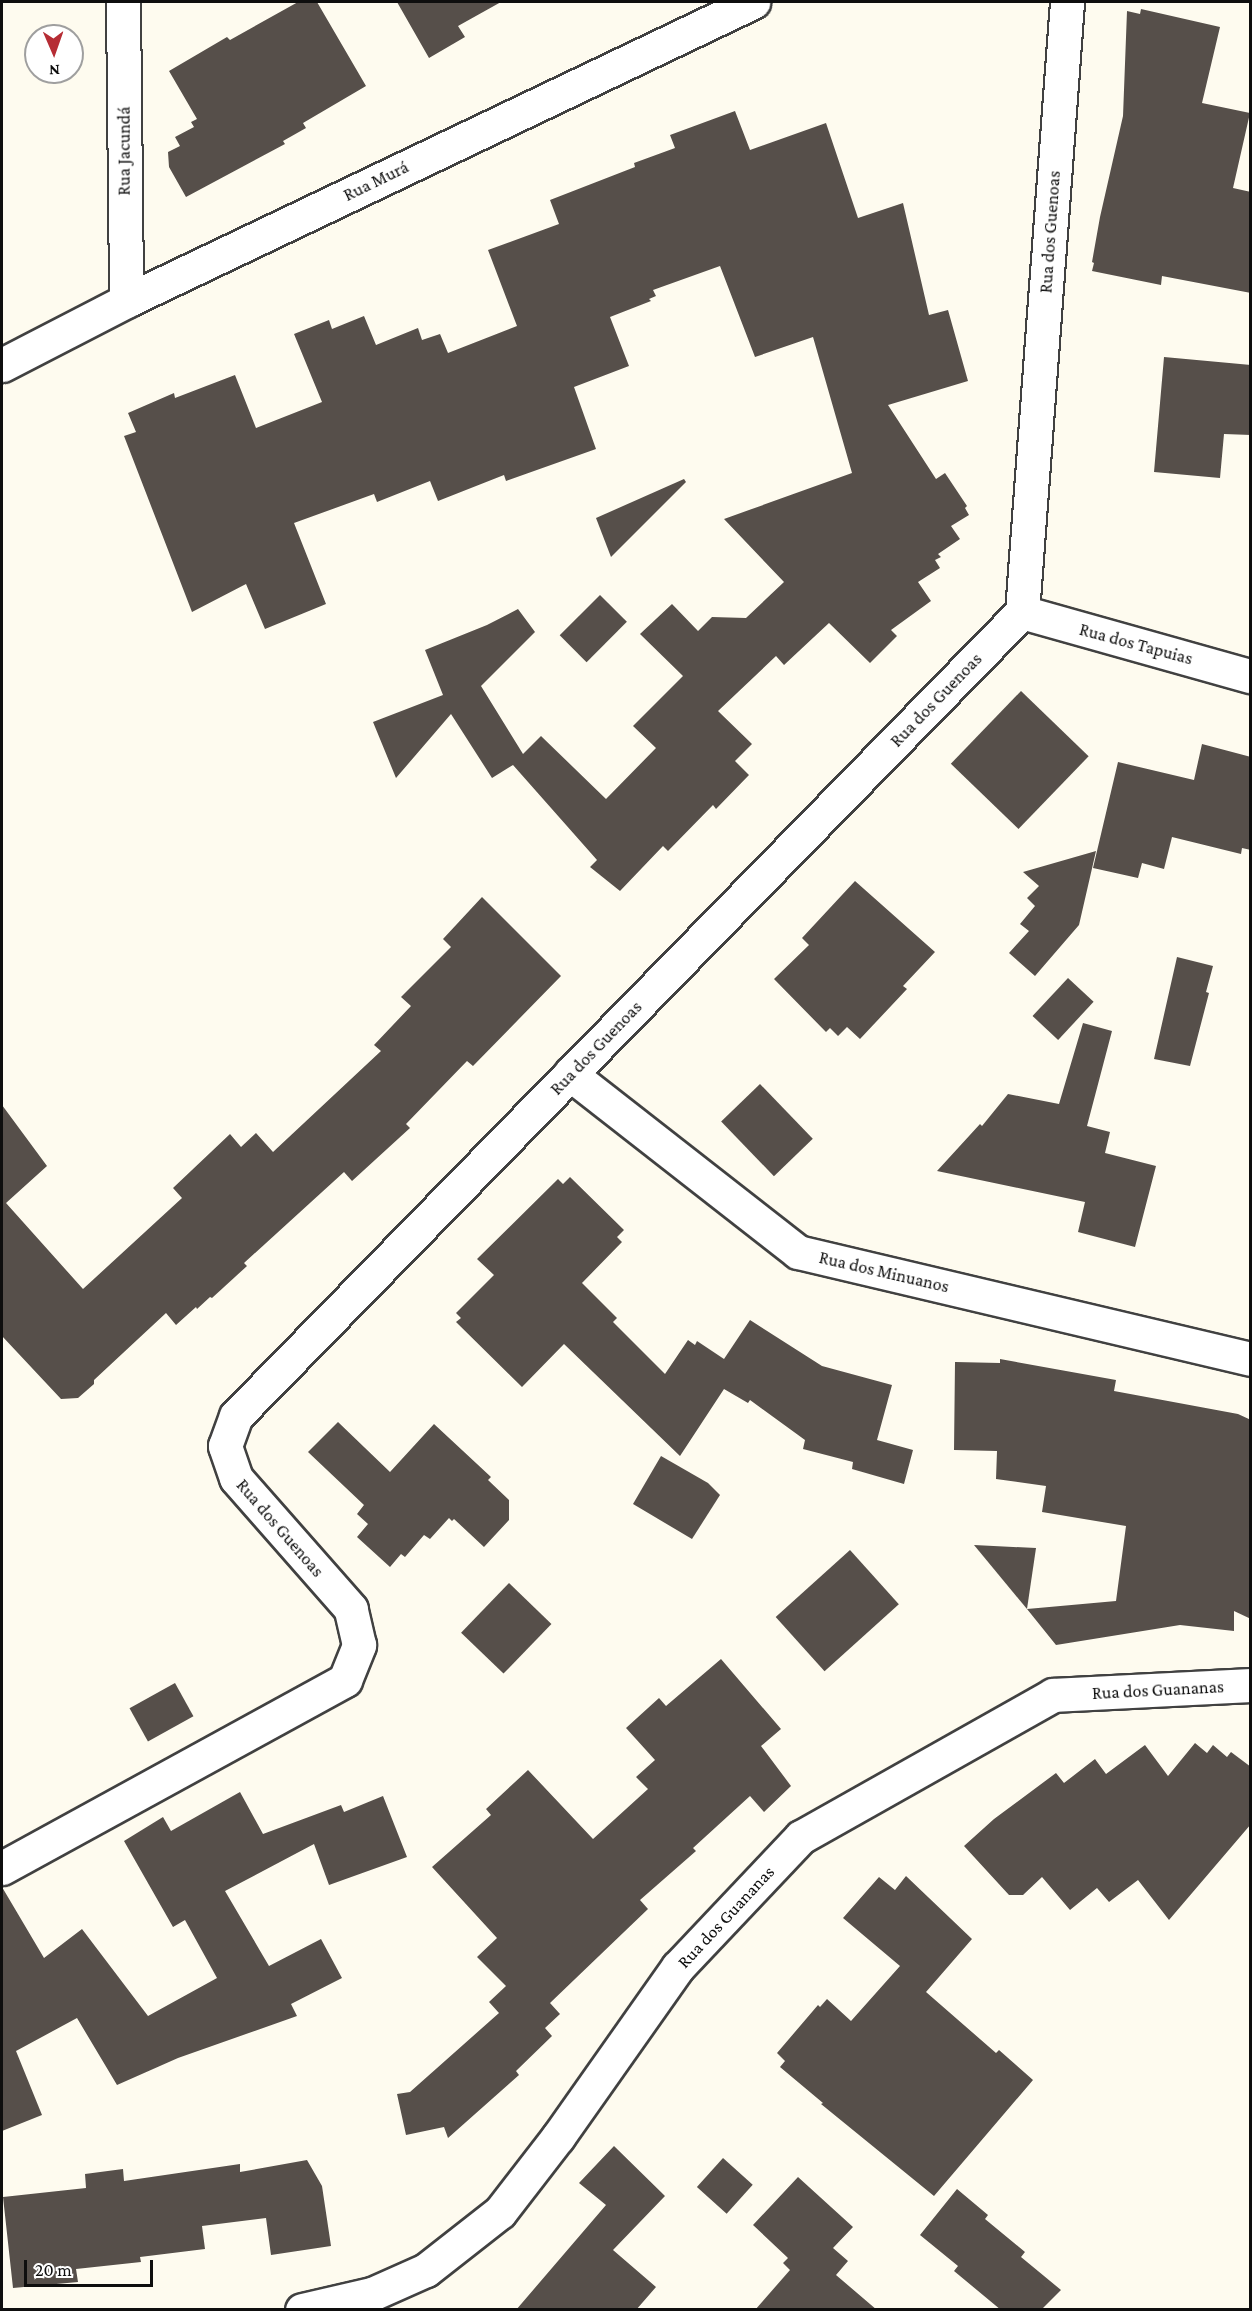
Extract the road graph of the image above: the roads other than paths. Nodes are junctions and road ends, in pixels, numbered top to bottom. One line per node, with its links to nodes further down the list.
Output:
1 (123, 2): 4 (street, Rua Jacundá)
2 (753, 2): 4 (street, Rua Murá)
3 (1067, 2): 6 (street, Rua dos Guenoas)
4 (126, 301): 5 (street, Rua Murá)
5 (2, 365)
6 (1022, 612): 7 (street, Rua dos Tapuias); 8 (street, Rua dos Guenoas)
7 (1251, 676)
8 (570, 1074): 9 (street, Rua dos Minuanos); 11 (street, Rua dos Guenoas)
9 (1251, 1359)
10 (1251, 1686): 12 (street, Rua dos Guananas)
11 (2, 1868)
12 (302, 2310)

